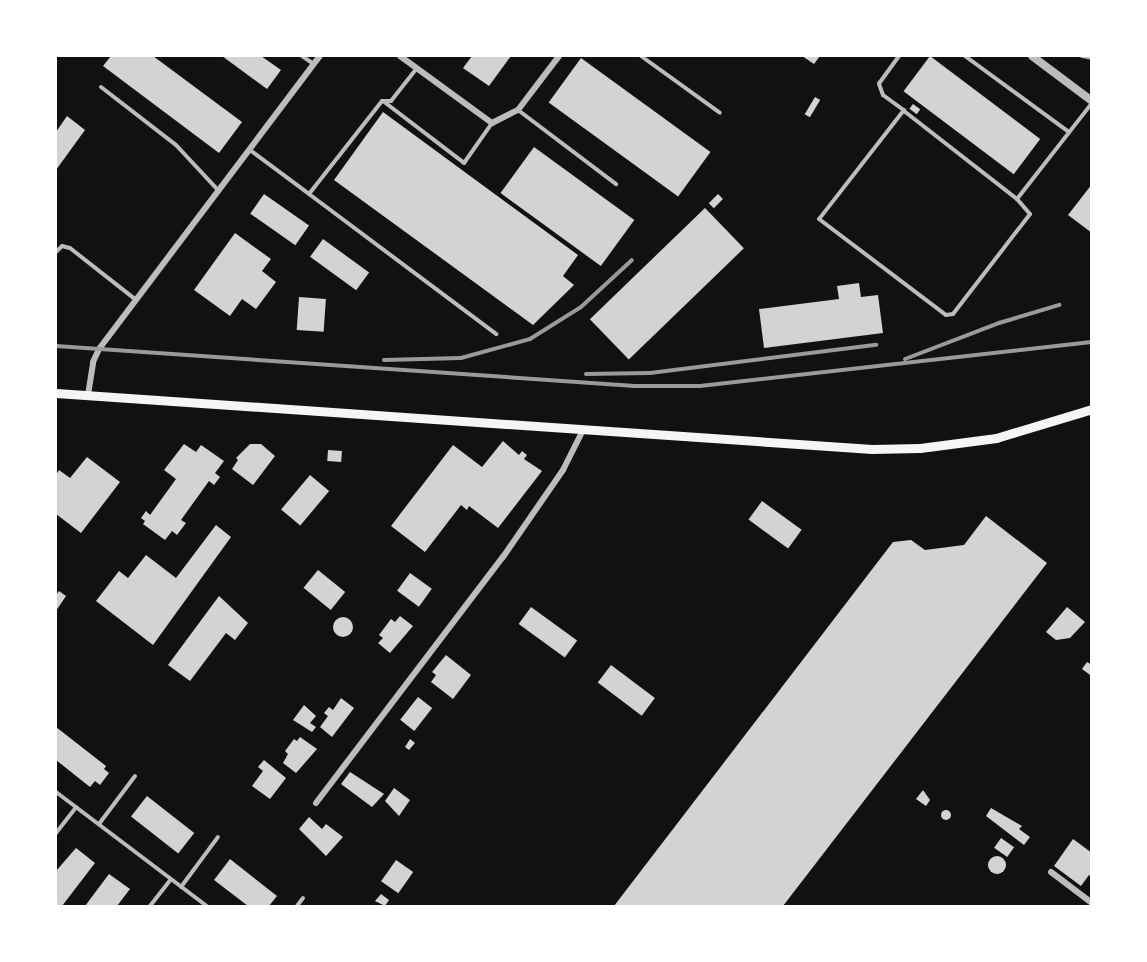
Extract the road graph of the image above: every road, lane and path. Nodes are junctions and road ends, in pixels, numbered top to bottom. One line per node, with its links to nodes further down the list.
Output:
1 (302, 56): 11 (lane)
2 (320, 56): 11 (street)
3 (400, 56): 12 (street)
4 (559, 56): 16 (street)
5 (641, 56): 18 (lane)
6 (899, 56): 17 (lane)
7 (965, 56): 20 (lane)
8 (1032, 56): 15 (street)
9 (1082, 56): 10 (lane)
10 (1092, 58)
11 (314, 64): 21 (street)
12 (417, 68): 14 (lane); 19 (street)
13 (101, 87): 23 (lane)
14 (382, 101): 19 (lane); 24 (lane)
15 (1092, 102): 20 (lane)
16 (518, 110): 19 (street); 22 (lane)
17 (904, 110): 25 (lane); 25 (lane)
18 (720, 113)
19 (492, 123)
20 (1069, 132): 25 (lane)
21 (249, 150): 23 (street); 24 (lane)
22 (616, 184)
23 (218, 190): 27 (street)
24 (309, 194): 28 (lane)
25 (1017, 199)
26 (56, 252): 27 (lane)
27 (136, 300): 29 (street)
28 (496, 334)
29 (88, 395): 30 (main road); 32 (main road)
30 (58, 396)
31 (1092, 409): 32 (main road)
32 (583, 430): 35 (street)
33 (135, 776): 37 (lane)
34 (56, 792): 36 (lane)
35 (316, 802)
36 (76, 807): 37 (lane); 38 (lane)
37 (99, 824): 41 (lane)
38 (56, 833)
39 (218, 837): 42 (lane)
40 (1051, 872): 44 (street)
41 (171, 879): 42 (lane); 45 (lane)
42 (181, 887): 46 (lane)
43 (303, 898): 47 (lane)
44 (1092, 903)
45 (150, 906)
46 (207, 906)
47 (297, 906)

